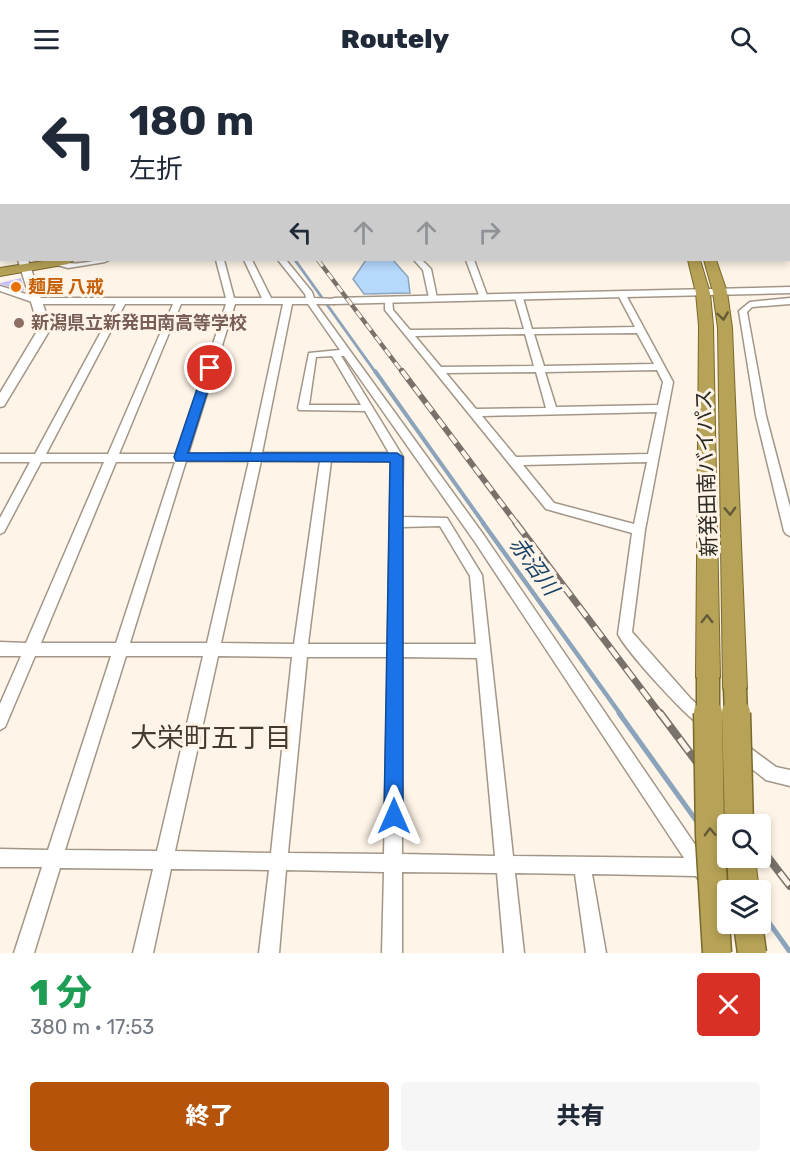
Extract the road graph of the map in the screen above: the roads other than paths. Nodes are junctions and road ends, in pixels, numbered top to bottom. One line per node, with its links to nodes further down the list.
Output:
1 (49, 261): 11 (highway)
2 (62, 261): 3 (street)
3 (99, 261)
4 (220, 261): 26 (street)
5 (248, 261): 27 (street)
6 (283, 261): 29 (street)
7 (419, 261): 17 (street)
8 (470, 261): 18 (street)
9 (695, 261): 15 (highway, 新発田南バイパス)
10 (710, 261): 15 (highway, 新発田南バイパス)
11 (24, 263): 12 (highway); 21 (street)
12 (0, 272)
13 (0, 288): 21 (street)
14 (790, 290): 15 (street)
15 (712, 292): 16 (street); 64 (highway, 新発田南バイパス, one-way to 64, bridge); 82 (highway, 新発田南バイパス, one-way to 15, bridge)
16 (622, 295): 19 (street); 30 (street)
17 (433, 298): 18 (street); 20 (street)
18 (484, 298): 19 (street)
19 (519, 298): 31 (street)
20 (389, 300): 23 (street); 32 (street)
21 (38, 301): 22 (street); 37 (street)
22 (122, 301): 25 (street); 47 (street)
23 (334, 301): 29 (street)
24 (790, 301): 54 (street)
25 (178, 302): 26 (street); 48 (street)
26 (231, 302): 27 (street); 42 (street)
27 (268, 302): 28 (street)
28 (288, 302): 29 (street); 43 (street)
29 (311, 302): 33 (street)
30 (642, 330): 31 (street); 34 (street)
31 (529, 332): 32 (street); 35 (street)
32 (408, 333): 36 (street)
33 (340, 353): 38 (street); 38 (street); 72 (street)
34 (660, 366): 35 (street); 39 (street)
35 (539, 368): 36 (street); 40 (street)
36 (438, 370): 41 (street)
37 (0, 403)
38 (368, 408): 45 (street)
39 (664, 408): 40 (street); 49 (street)
40 (552, 411): 41 (street)
41 (474, 413): 50 (street)
42 (181, 457): 43 (street); 48 (street); 57 (street)
43 (256, 457): 44 (street); 58 (street)
44 (326, 457): 45 (street); 59 (street)
45 (397, 457): 51 (street)
46 (0, 458): 47 (street)
47 (39, 458): 48 (street); 52 (street)
48 (112, 458): 56 (street)
49 (652, 458): 50 (street); 53 (street)
50 (513, 461): 53 (street)
51 (396, 522): 60 (street); 61 (street)
52 (0, 528)
53 (639, 530): 63 (street)
54 (790, 531)
55 (0, 649): 56 (street)
56 (31, 649): 57 (street); 62 (street)
57 (120, 650): 58 (street); 66 (street)
58 (211, 650): 59 (street); 67 (street)
59 (300, 651): 60 (street); 68 (street)
60 (395, 651): 61 (street); 69 (street)
61 (484, 651): 70 (street)
62 (0, 722)
63 (790, 778)
64 (740, 814)
65 (0, 858): 66 (street)
66 (54, 858): 67 (street); 76 (street)
67 (163, 860): 68 (street); 77 (street)
68 (279, 861): 69 (street); 78 (street)
69 (393, 863): 70 (street); 79 (street)
70 (506, 864): 71 (street); 80 (street)
71 (582, 865): 72 (street); 81 (street)
72 (701, 867): 73 (street)
73 (717, 891)
74 (745, 934): 84 (street)
75 (749, 934): 83 (highway, bridge)
76 (24, 953)
77 (143, 953)
78 (269, 953)
79 (392, 953)
80 (514, 953)
81 (596, 953)
82 (717, 953)
83 (752, 953)
84 (757, 953)

